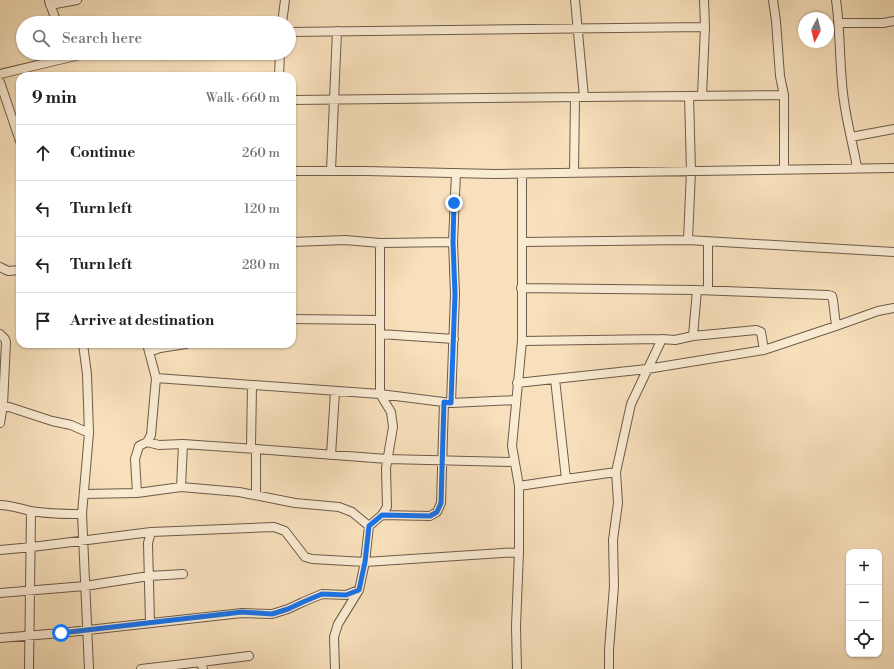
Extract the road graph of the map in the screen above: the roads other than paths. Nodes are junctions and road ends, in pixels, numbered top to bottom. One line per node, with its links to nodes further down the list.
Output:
1 (77, 0): 7 (street)
2 (285, 0): 9 (street)
3 (574, 0): 13 (street)
4 (704, 0): 12 (street)
5 (773, 0): 21 (street)
6 (836, 0): 11 (street)
7 (49, 2): 8 (street)
8 (54, 16)
9 (283, 16)
10 (894, 22): 11 (street)
11 (839, 23): 30 (street)
12 (705, 27): 13 (street); 23 (street)
13 (576, 28): 15 (street); 25 (street)
14 (296, 32): 15 (street)
15 (337, 32): 27 (street)
16 (51, 60): 19 (street)
17 (280, 60): 18 (street)
18 (279, 72)
19 (0, 74)
20 (0, 82): 28 (street)
21 (784, 95): 23 (street); 33 (street)
22 (690, 96): 23 (street); 25 (street); 36 (street)
23 (702, 96)
24 (575, 97): 25 (street); 27 (street); 38 (street)
25 (584, 97)
26 (296, 100): 27 (street)
27 (334, 100): 34 (street)
28 (16, 129)
29 (894, 129): 30 (street)
30 (851, 137): 31 (street)
31 (858, 167): 32 (street); 33 (street)
32 (894, 168)
33 (784, 169): 36 (street)
34 (331, 170): 35 (street); 37 (street)
35 (296, 171)
36 (691, 171): 38 (street); 40 (street)
37 (456, 173): 39 (street); 42 (street)
38 (574, 173): 39 (street)
39 (522, 174): 43 (street)
40 (688, 240): 43 (street); 44 (street)
41 (296, 242): 45 (street)
42 (453, 242): 45 (street); 59 (street)
43 (522, 242): 49 (street)
44 (708, 242): 46 (street); 51 (street)
45 (380, 243): 54 (street)
46 (894, 252)
47 (0, 267): 48 (street)
48 (16, 270)
49 (521, 288): 50 (street); 61 (street)
50 (697, 290): 51 (street); 58 (street)
51 (708, 290): 55 (street)
52 (894, 308): 55 (street)
53 (296, 318): 54 (street)
54 (379, 320): 57 (street)
55 (836, 326): 65 (street)
56 (0, 334): 75 (street)
57 (380, 334): 59 (street); 72 (street)
58 (692, 336): 60 (street); 65 (street)
59 (454, 339): 74 (street)
60 (662, 340): 61 (street); 66 (street)
61 (522, 341): 69 (street)
62 (84, 348): 77 (street)
63 (148, 348): 64 (street); 67 (street)
64 (160, 348)
65 (764, 350): 66 (street)
66 (647, 369): 68 (street); 85 (street)
67 (156, 378): 70 (street); 78 (street)
68 (555, 379): 69 (street); 86 (street)
69 (517, 383): 73 (street)
70 (252, 385): 71 (street); 80 (street)
71 (335, 392): 72 (street); 81 (street)
72 (380, 394): 74 (street); 82 (street)
73 (515, 400): 74 (street); 84 (street)
74 (448, 402): 83 (street)
75 (1, 404): 76 (street); 77 (street)
76 (0, 423)
77 (89, 433): 90 (street)
78 (147, 442): 79 (street); 89 (street)
79 (183, 444): 80 (street); 88 (street)
80 (254, 448): 81 (street); 91 (street)
81 (331, 455): 82 (street)
82 (387, 460): 83 (street); 95 (street)
83 (442, 460): 84 (street); 95 (street)
84 (514, 462): 87 (street)
85 (616, 472): 86 (street); 120 (street)
86 (566, 479): 87 (street)
87 (519, 486): 101 (street)
88 (181, 487): 89 (street); 91 (street)
89 (137, 493): 90 (street)
90 (84, 494): 93 (street)
91 (256, 495): 96 (street)
92 (0, 505): 94 (street)
93 (82, 510): 94 (street); 98 (street)
94 (31, 511): 99 (street)
95 (382, 515): 96 (street)
96 (369, 526): 102 (street)
97 (151, 532): 98 (street); 102 (street); 104 (street)
98 (84, 540): 99 (street); 105 (street)
99 (32, 547): 100 (street); 106 (street)
100 (0, 550)
101 (519, 552): 102 (street); 119 (street)
102 (365, 562): 107 (street)
103 (183, 574): 104 (street)
104 (149, 576): 105 (street); 109 (street)
105 (85, 586): 106 (street); 110 (street)
106 (31, 590): 108 (street); 111 (street)
107 (359, 590): 109 (street); 118 (street)
108 (0, 593)
109 (150, 623): 110 (street)
110 (88, 630): 111 (street); 116 (street)
111 (30, 636): 112 (street); 115 (street)
112 (0, 638)
113 (249, 656): 114 (street)
114 (202, 665): 117 (street)
115 (29, 669)
116 (89, 669)
117 (141, 669)
118 (335, 669)
119 (517, 669)
120 (609, 669)

